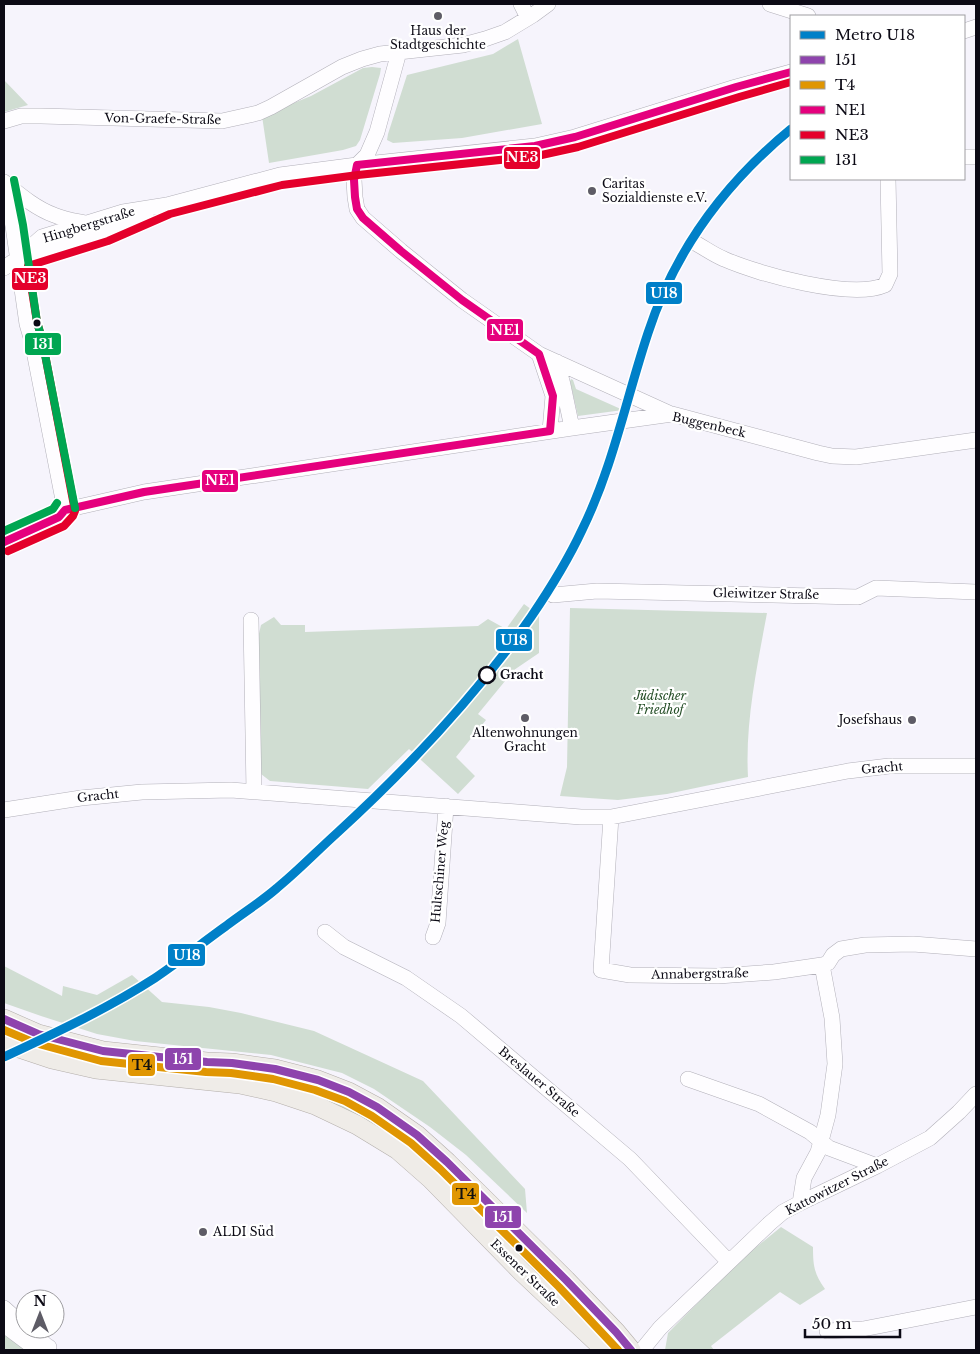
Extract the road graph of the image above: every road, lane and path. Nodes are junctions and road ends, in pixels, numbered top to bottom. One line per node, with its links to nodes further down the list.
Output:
1 (521, 4): 5 (street)
2 (548, 4): 5 (street, Von-Graefe-Straße)
3 (770, 4): 4 (street)
4 (805, 15)
5 (528, 18): 6 (street, Von-Graefe-Straße)
6 (399, 52): 8 (street, Von-Graefe-Straße); 9 (street)
7 (790, 72): 9 (street, Hingbergstraße)
8 (4, 121)
9 (357, 165): 12 (street, Hingbergstraße); 17 (street)
10 (888, 180): 14 (street)
11 (4, 182): 13 (street); 15 (street)
12 (167, 205): 13 (street, Hingbergstraße); 15 (street, Hingbergstraße)
13 (86, 223): 15 (street, Hingbergstraße)
14 (697, 244)
15 (17, 258): 16 (street, Hingbergstraße); 23 (street)
16 (4, 268)
17 (539, 354): 18 (street); 21 (street)
18 (557, 362): 19 (street); 20 (street)
19 (672, 414): 20 (street, Buggenbeck); 22 (street, Buggenbeck)
20 (572, 428): 21 (street, Buggenbeck)
21 (550, 431): 23 (street, Buggenbeck)
22 (976, 440)
23 (65, 510): 24 (street, Buggenbeck)
24 (4, 542)
25 (976, 592): 26 (street, Gleiwitzer Straße)
26 (553, 595)
27 (250, 620): 29 (street)
28 (976, 766): 32 (street, Gracht)
29 (254, 791): 30 (street, Gracht); 31 (street, Gracht)
30 (446, 806): 32 (street, Gracht); 34 (street, Hultschiner Weg)
31 (4, 810)
32 (611, 817): 36 (street, Annabergstraße)
33 (326, 932): 44 (street, Breslauer Straße)
34 (433, 937)
35 (976, 949): 36 (street)
36 (822, 965): 41 (street)
37 (4, 1019): 53 (main road, Essener Straße)
38 (4, 1043): 52 (main road, Essener Straße)
39 (688, 1079): 41 (street)
40 (976, 1094): 42 (street, Kattowitzer Straße)
41 (820, 1140): 42 (street); 43 (street)
42 (878, 1166): 43 (street, Kattowitzer Straße)
43 (800, 1203): 44 (street, Kattowitzer Straße)
44 (729, 1262): 54 (street, Kattowitzer Straße)
45 (976, 1307): 49 (street)
46 (4, 1308): 47 (street)
47 (15, 1318)
48 (4, 1325): 51 (street)
49 (827, 1331)
50 (39, 1339): 51 (street)
51 (50, 1349)
52 (605, 1350)
53 (631, 1350)
54 (642, 1350)

